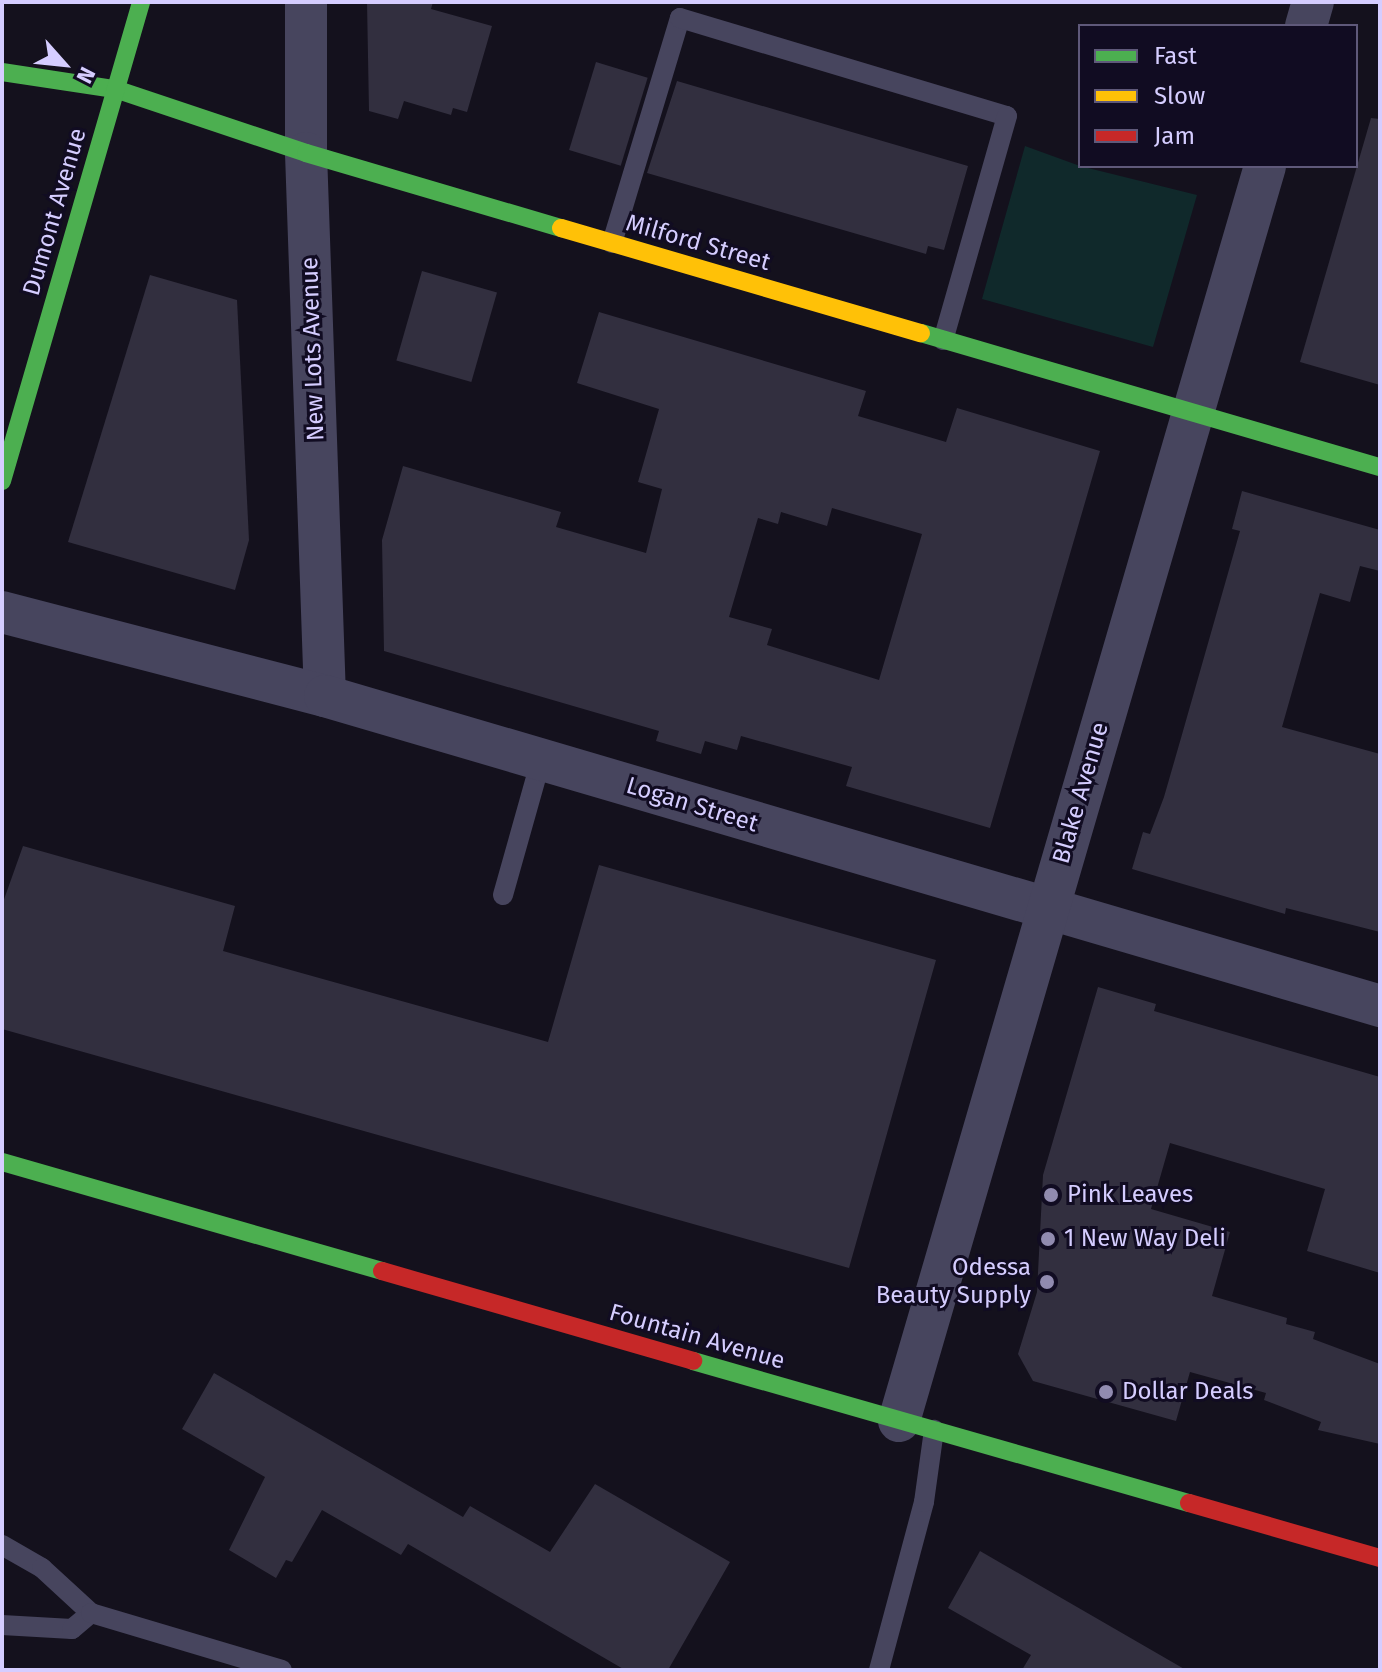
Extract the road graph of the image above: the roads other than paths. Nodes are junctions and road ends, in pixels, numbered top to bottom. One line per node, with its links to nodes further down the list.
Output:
1 (141, 2): 6 (street, Dumont Avenue)
2 (306, 2): 7 (street, New Lots Avenue)
3 (1313, 2): 4 (street)
4 (1307, 24)
5 (2, 72): 6 (street, Milford Street)
6 (115, 89): 7 (street, Milford Street); 13 (street, Dumont Avenue)
7 (306, 153): 9 (street, Milford Street); 15 (street, New Lots Avenue)
8 (1264, 168): 11 (street, Blake Avenue)
9 (612, 243): 10 (street, Milford Street); 10 (lane)
10 (943, 340): 11 (street, Milford Street)
11 (1192, 412): 12 (street, Milford Street); 18 (street, Blake Avenue)
12 (1380, 467)
13 (2, 481)
14 (2, 612): 15 (street, Logan Street)
15 (325, 696): 16 (street, Logan Street)
16 (541, 760): 17 (lane); 18 (street, Logan Street)
17 (503, 895)
18 (1047, 910): 19 (street, Logan Street); 21 (street, Blake Avenue)
19 (1380, 1006)
20 (2, 1162): 21 (street, Fountain Avenue)
21 (916, 1425): 23 (street, Fountain Avenue); 27 (lane)
22 (2, 1545): 24 (lane)
23 (1380, 1558)
24 (91, 1613): 25 (lane); 26 (lane)
25 (2, 1625)
26 (282, 1670)
27 (879, 1670)

